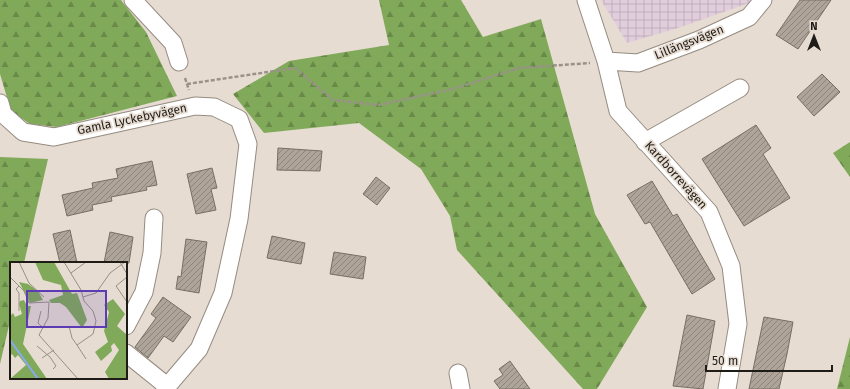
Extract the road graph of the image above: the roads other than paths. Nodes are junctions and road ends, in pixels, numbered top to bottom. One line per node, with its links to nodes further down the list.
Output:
1 (133, 0): 4 (street)
2 (586, 0): 5 (street, Kardborrevägen)
3 (763, 0): 5 (street, Lillängsvägen)
4 (179, 62)
5 (606, 62): 8 (street, Kardborrevägen)
6 (740, 88): 8 (street)
7 (0, 103): 12 (street, Gamla Lyckebyvägen)
8 (645, 142): 13 (street, Kardborrevägen)
9 (154, 218): 10 (street)
10 (127, 324)
11 (127, 354): 12 (street, Gamla Lyckebyvägen)
12 (166, 388)
13 (727, 389)

